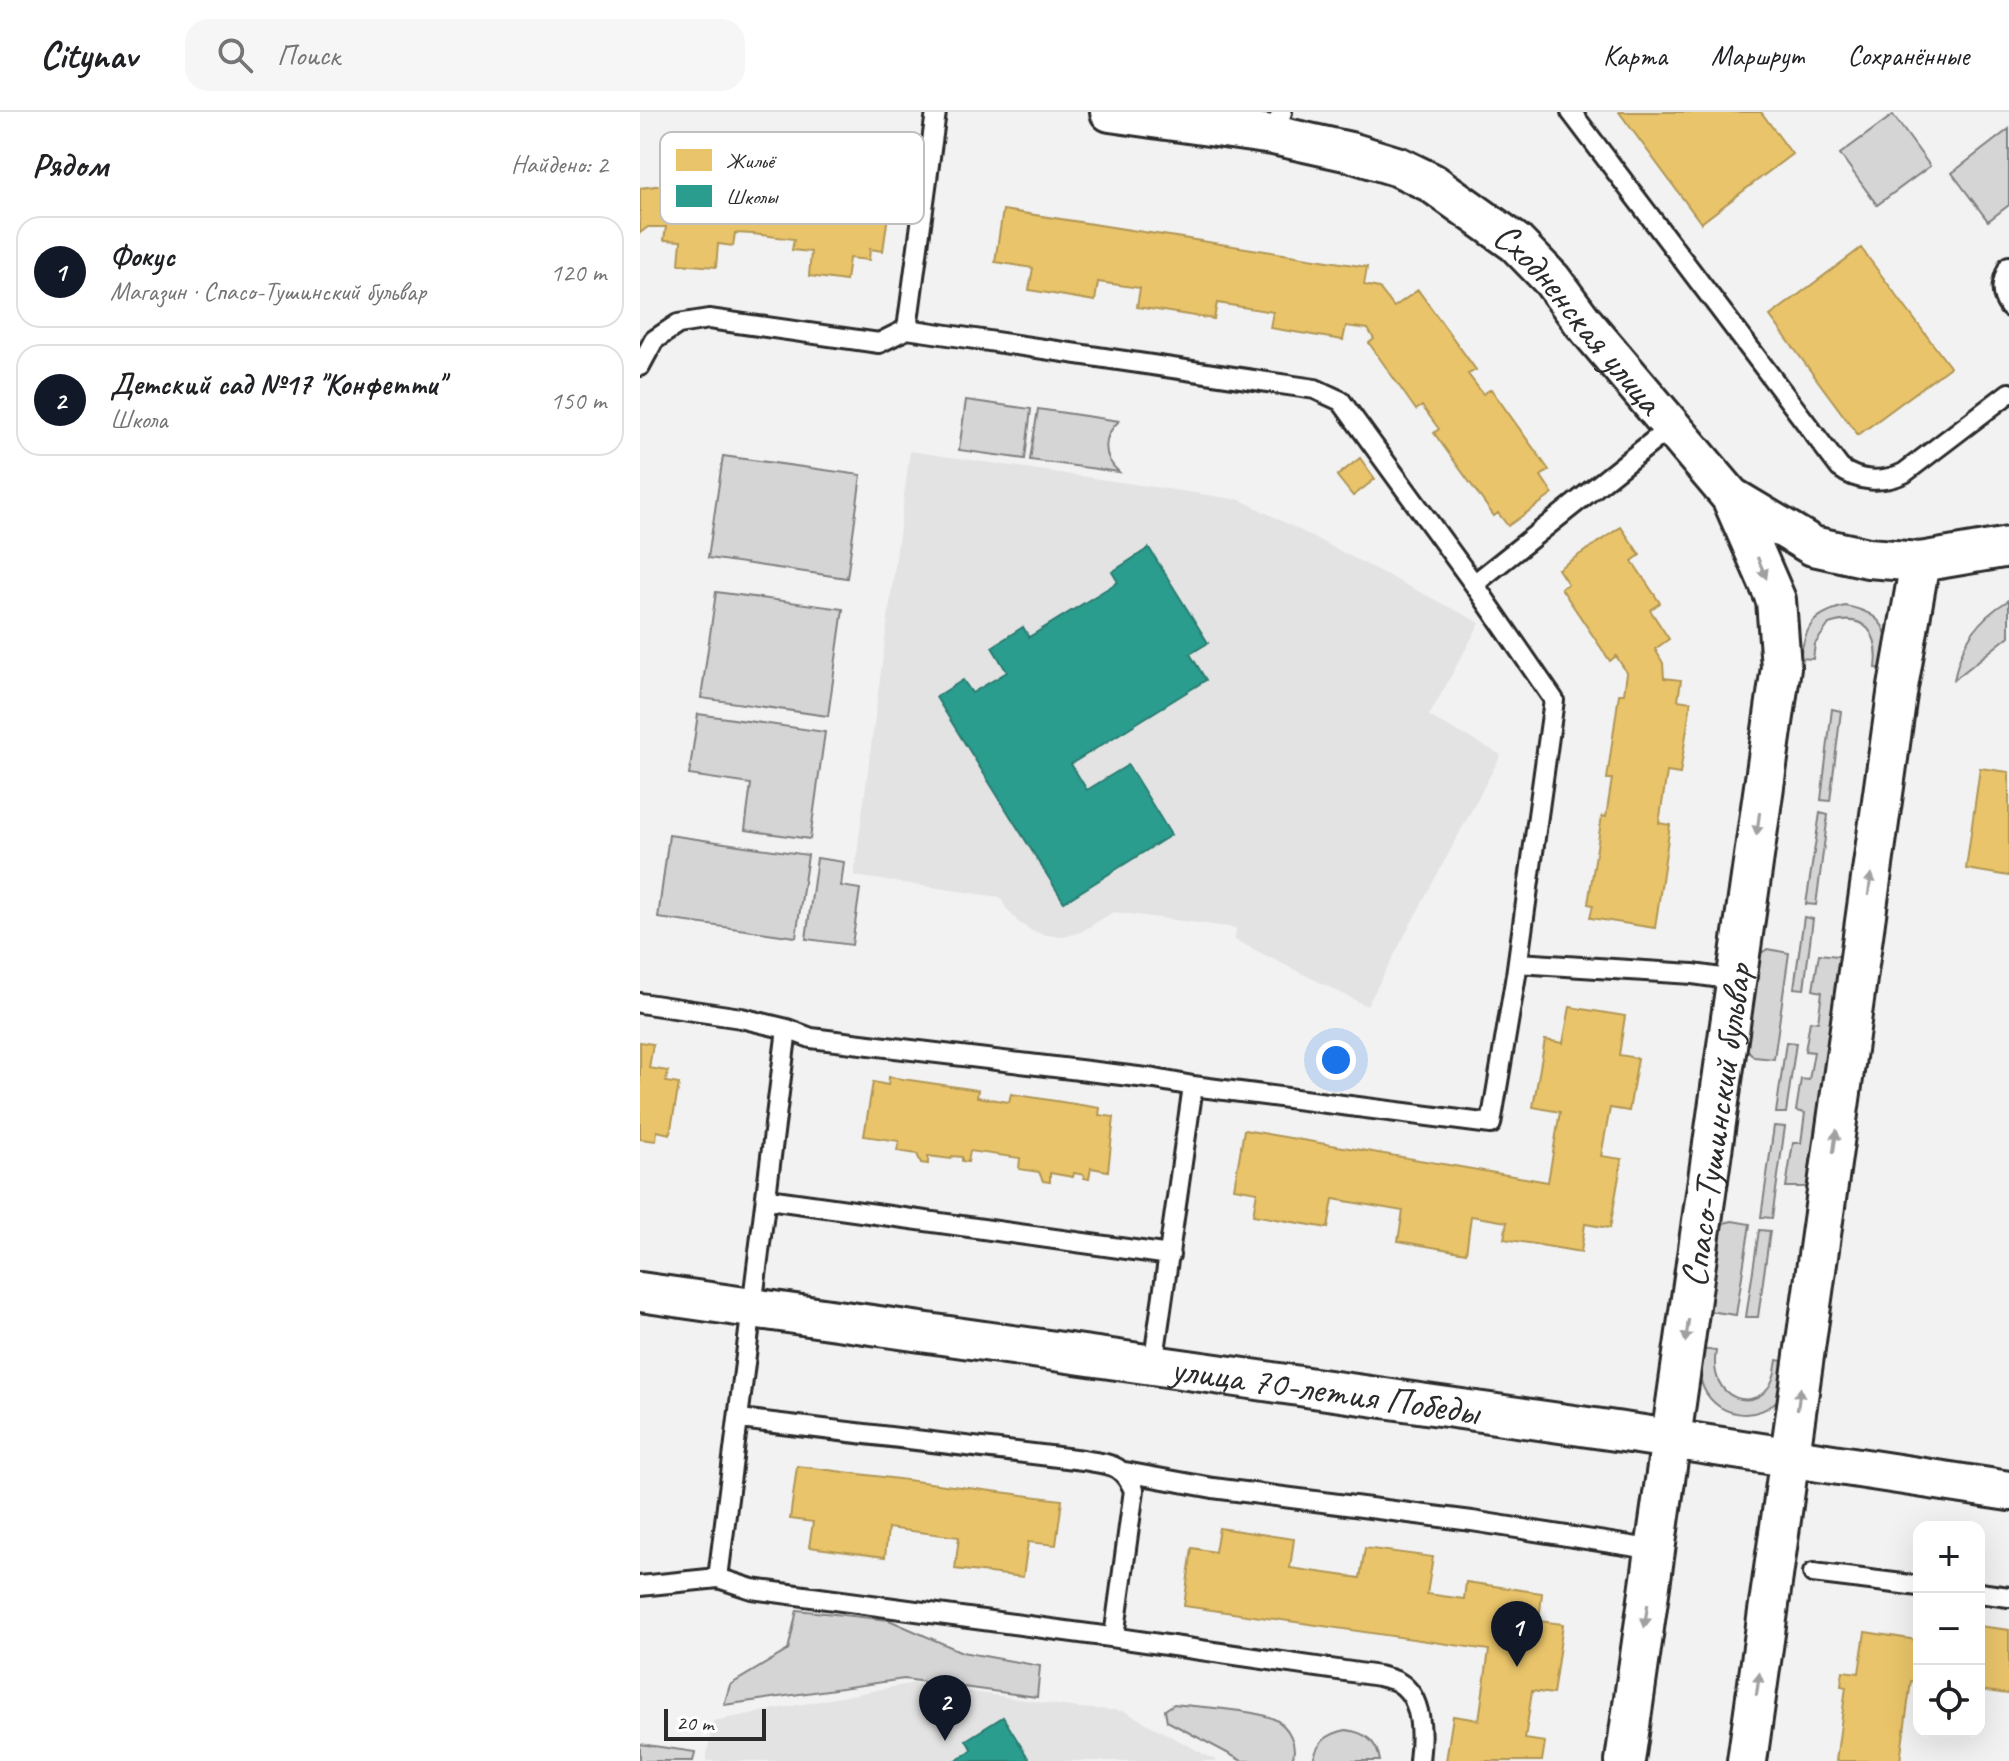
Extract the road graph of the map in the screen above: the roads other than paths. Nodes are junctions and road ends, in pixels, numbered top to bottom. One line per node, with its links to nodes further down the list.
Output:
1 (936, 112): 5 (lane)
2 (1110, 112): 4 (street, Сходненская улица)
3 (1571, 112): 11 (lane)
4 (1278, 124): 12 (street, Сходненская улица)
5 (924, 202)
6 (921, 224): 9 (lane)
7 (2009, 266): 8 (lane)
8 (2009, 307)
9 (907, 329): 10 (lane); 16 (lane)
10 (640, 366)
11 (2009, 393)
12 (1671, 427): 13 (street, Сходненская улица); 16 (lane)
13 (1731, 497): 15 (street, Сходненская улица); 18 (street, Спасо-Тушинский бульвар, one-way to 18)
14 (2009, 547): 15 (street, Сходненская улица)
15 (1920, 562): 29 (street, one-way to 15)
16 (1474, 584): 17 (lane)
17 (1518, 963): 18 (lane); 21 (lane)
18 (1735, 980): 28 (street, Спасо-Тушинский бульвар, one-way to 28)
19 (640, 1003): 20 (lane)
20 (787, 1029): 21 (lane); 22 (lane)
21 (1193, 1086): 23 (lane)
22 (768, 1199): 23 (lane); 25 (lane)
23 (1170, 1255): 26 (lane)
24 (640, 1292): 25 (street, улица 70-летия Победы)
25 (753, 1308): 26 (street, улица 70-летия Победы); 27 (lane)
26 (1153, 1365): 28 (street, улица 70-летия Победы)
27 (740, 1419): 30 (lane); 34 (lane)
28 (1672, 1440): 29 (street, улица 70-летия Победы); 32 (street, Спасо-Тушинский бульвар)
29 (1790, 1458): 31 (street, улица 70-летия Победы); 42 (street, one-way to 29)
30 (1125, 1472): 32 (lane); 39 (lane)
31 (2009, 1491)
32 (1656, 1550): 41 (street, Спасо-Тушинский бульвар, one-way to 41)
33 (1813, 1573): 35 (lane)
34 (718, 1578): 36 (lane); 39 (lane)
35 (1913, 1585)
36 (640, 1586)
37 (1985, 1594): 38 (lane)
38 (2009, 1597)
39 (1114, 1637): 40 (lane)
40 (1419, 1761)
41 (1625, 1761)
42 (1747, 1761)

